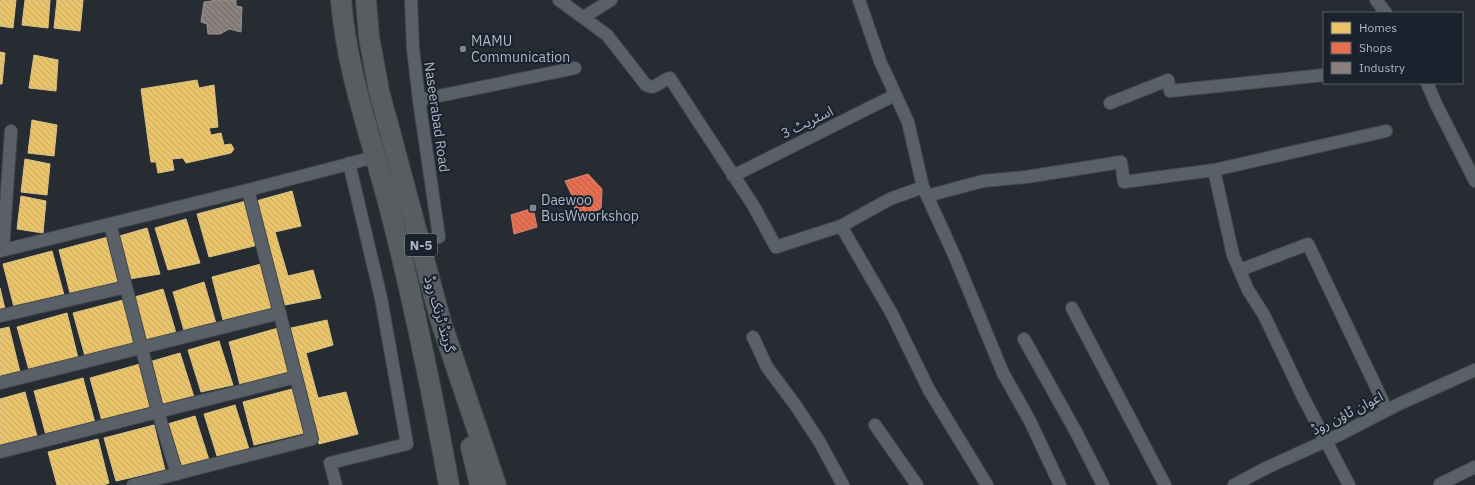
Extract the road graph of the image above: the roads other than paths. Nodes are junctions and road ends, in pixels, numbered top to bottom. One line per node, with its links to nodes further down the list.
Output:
1 (341, 0): 18 (highway, گرینڈ ٹرنک روڈ / N-5)
2 (366, 0): 34 (highway, گرینڈ ٹرنک روڈ / N-5)
3 (411, 0): 14 (street, Naseerabad Road)
4 (559, 0): 9 (street)
5 (611, 0): 9 (street)
6 (860, 0): 13 (street)
7 (1376, 0): 8 (street)
8 (1385, 12)
9 (584, 17): 21 (street)
10 (575, 68): 14 (street)
11 (1323, 75): 15 (street)
12 (1427, 84): 22 (street)
13 (895, 95): 21 (street, اسٹریٹ 3); 24 (street)
14 (419, 100): 27 (street, Naseerabad Road)
15 (1110, 103)
16 (11, 131): 28 (street)
17 (1386, 131): 20 (street)
18 (375, 157): 19 (street); 41 (highway, گرینڈ ٹرنک روڈ / N-5)
19 (349, 163): 23 (street); 51 (street)
20 (1214, 170): 24 (street); 29 (street)
21 (733, 176): 26 (street)
22 (1475, 181)
23 (248, 190): 25 (street); 32 (street)
24 (925, 192): 26 (street); 59 (street)
25 (110, 224): 28 (street); 30 (street)
26 (841, 226): 58 (street)
27 (439, 237)
28 (1, 251)
29 (1240, 270): 42 (street); 45 (street)
30 (126, 287): 33 (street); 37 (street)
31 (1072, 308): 61 (street)
32 (280, 313): 37 (street); 39 (street)
33 (0, 316)
34 (441, 322): 54 (highway); 55 (highway, گرینڈ ٹرنک روڈ / N-5)
35 (753, 336): 56 (street)
36 (1024, 338): 60 (street)
37 (142, 348): 40 (street); 43 (street)
38 (1475, 370): 42 (street, اعوان ٹاؤن روڈ)
39 (296, 377): 43 (street); 48 (street)
40 (0, 383)
41 (436, 410): 52 (highway, گرینڈ ٹرنک روڈ / N-5); 53 (highway)
42 (1387, 410): 45 (street, اعوان ٹاؤن روڈ)
43 (158, 412): 46 (street); 48 (street)
44 (875, 424): 57 (street)
45 (1327, 440): 62 (street, اعوان ٹاؤن روڈ); 63 (street)
46 (0, 452)
47 (1475, 467): 49 (street)
48 (177, 474): 50 (street)
49 (1440, 484)
50 (133, 485)
51 (336, 485)
52 (450, 485)
53 (463, 485)
54 (480, 485)
55 (496, 485)
56 (844, 485)
57 (917, 485)
58 (987, 485)
59 (1060, 485)
60 (1103, 485)
61 (1165, 485)
62 (1234, 485)
63 (1350, 485)

